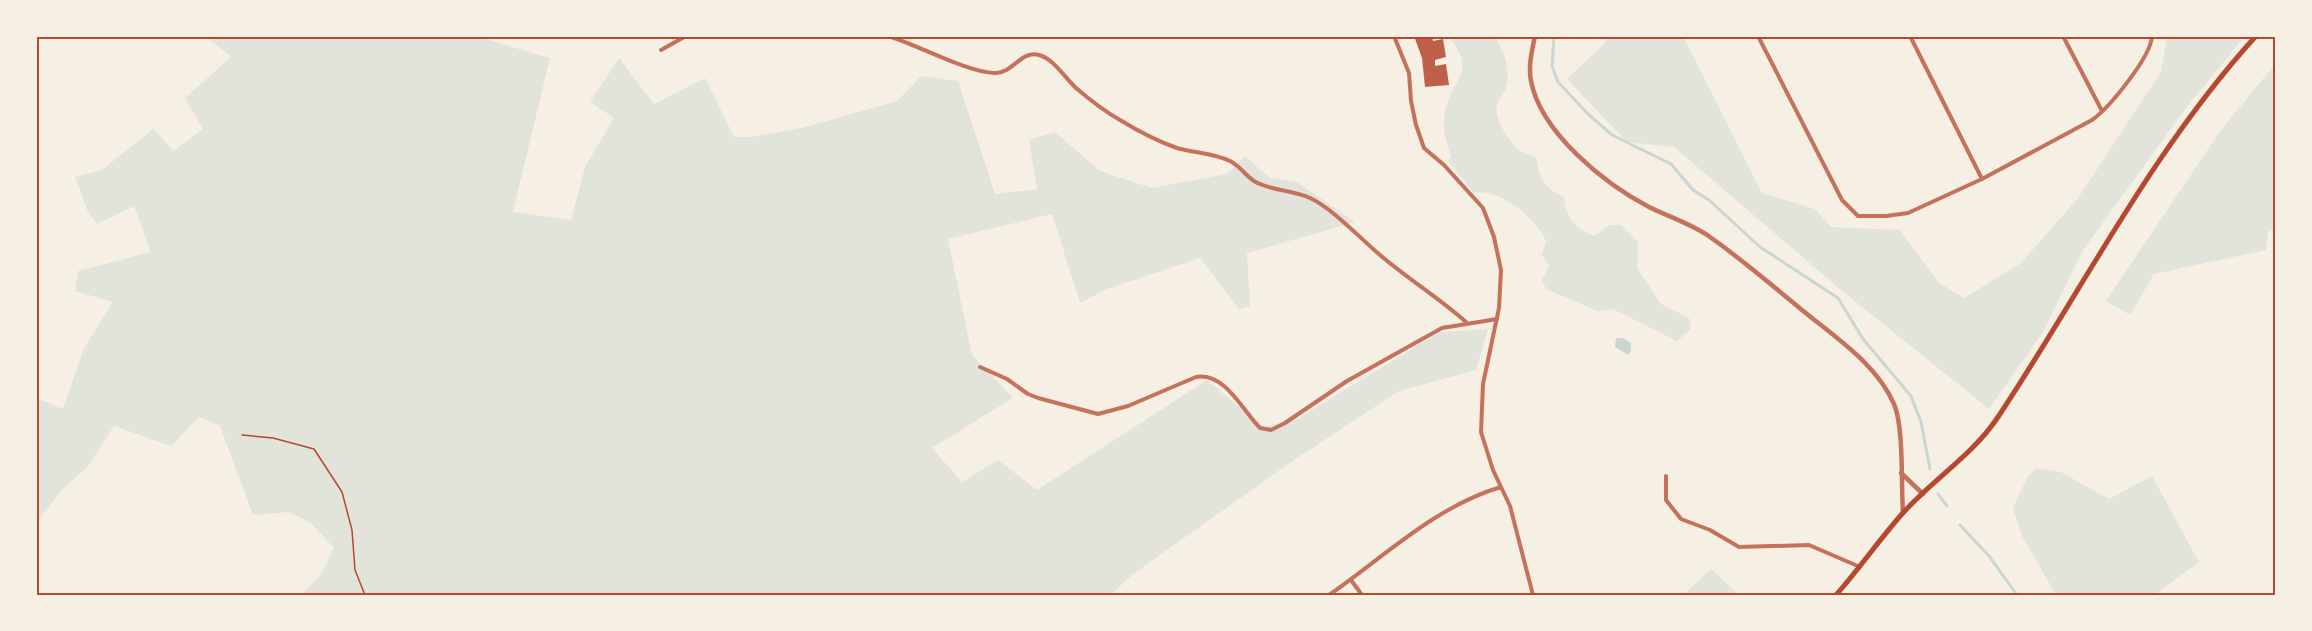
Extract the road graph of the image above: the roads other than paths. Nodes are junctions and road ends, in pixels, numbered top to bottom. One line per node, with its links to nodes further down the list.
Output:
1 (686, 36): 10 (street)
2 (888, 36): 14 (street)
3 (1394, 36): 13 (street)
4 (1535, 36): 16 (street)
5 (1758, 36): 12 (street)
6 (1910, 36): 12 (street)
7 (2063, 36): 11 (street)
8 (2152, 36): 11 (street)
9 (2256, 36): 19 (main road)
10 (661, 50)
11 (2102, 111): 12 (street)
12 (1982, 179)
13 (1497, 319): 14 (street); 18 (street)
14 (1466, 322): 15 (street)
15 (981, 367)
16 (1901, 473): 19 (street); 20 (street)
17 (1666, 476): 21 (street)
18 (1502, 487): 22 (street); 25 (street)
19 (1923, 494): 20 (main road)
20 (1903, 513): 21 (main road)
21 (1860, 567): 26 (main road)
22 (1351, 580): 23 (street); 24 (street)
23 (1329, 595)
24 (1362, 595)
25 (1533, 595)
26 (1836, 595)

